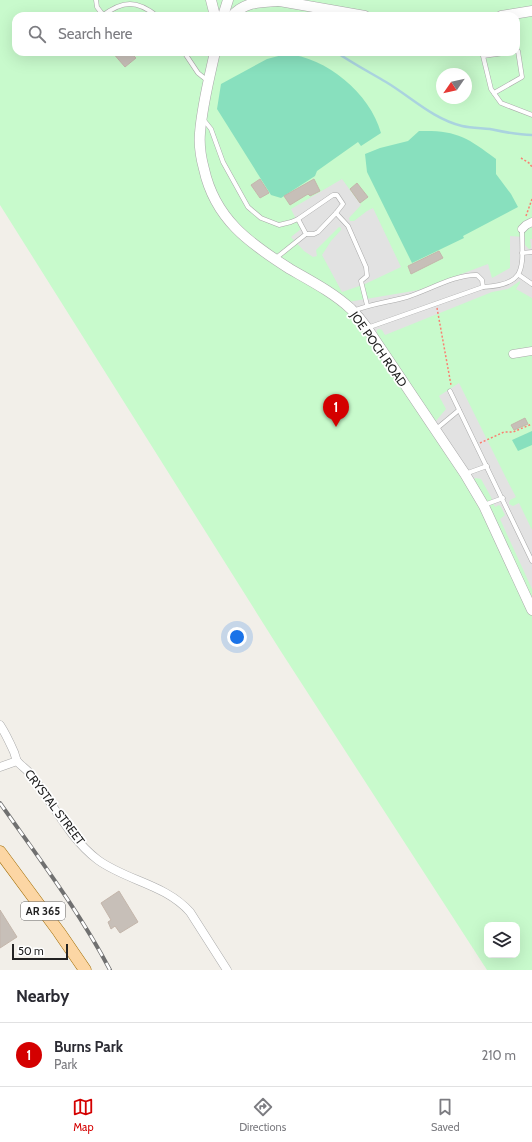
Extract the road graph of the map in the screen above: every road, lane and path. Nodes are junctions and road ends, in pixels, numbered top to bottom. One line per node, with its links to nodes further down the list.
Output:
1 (96, 0): 6 (lane)
2 (211, 0): 9 (street)
3 (228, 0): 10 (street)
4 (275, 0): 11 (street); 12 (street)
5 (532, 11): 13 (street)
6 (100, 12)
7 (108, 12): 8 (lane)
8 (152, 12)
9 (214, 12)
10 (224, 12)
11 (236, 12)
12 (342, 12)
13 (520, 13)
14 (187, 56): 18 (lane)
15 (213, 56): 18 (street, JOE POCH ROAD)
16 (483, 56): 19 (lane)
17 (519, 56): 19 (lane)
18 (208, 81): 21 (street, JOE POCH ROAD)
19 (494, 93): 20 (lane)
20 (532, 115)
21 (202, 118): 26 (lane); 32 (street, JOE POCH ROAD)
22 (521, 158): 23 (path)
23 (532, 167)
24 (532, 199): 28 (path)
25 (336, 213): 26 (lane); 29 (lane); 37 (lane)
26 (298, 219): 29 (lane)
27 (532, 222): 28 (street)
28 (522, 229): 31 (lane)
29 (306, 234): 32 (lane)
30 (532, 252): 31 (lane)
31 (522, 253): 33 (lane)
32 (275, 259): 38 (street, JOE POCH ROAD)
33 (518, 275): 34 (lane); 35 (lane)
34 (532, 284)
35 (483, 287): 36 (lane); 37 (lane)
36 (436, 302): 39 (lane); 42 (path)
37 (367, 305): 38 (lane)
38 (352, 311): 39 (street, JOE POCH ROAD)
39 (367, 328): 45 (street, JOE POCH ROAD)
40 (532, 351): 41 (street)
41 (513, 354)
42 (450, 391): 43 (lane)
43 (459, 410): 45 (lane); 46 (lane)
44 (532, 424): 46 (path)
45 (434, 430): 48 (street, JOE POCH ROAD)
46 (477, 445): 47 (lane)
47 (487, 466): 48 (lane); 49 (lane)
48 (465, 474): 50 (street, JOE POCH ROAD)
49 (503, 498): 50 (lane); 51 (lane)
50 (484, 506): 52 (street, JOE POCH ROAD)
51 (532, 561)
52 (531, 605)
53 (0, 725): 54 (street, CRYSTAL STREET)
54 (17, 761): 55 (street); 58 (street, CRYSTAL STREET)
55 (0, 767)
56 (0, 852): 57 (main road, AR 365)
57 (85, 970)
58 (227, 970)

